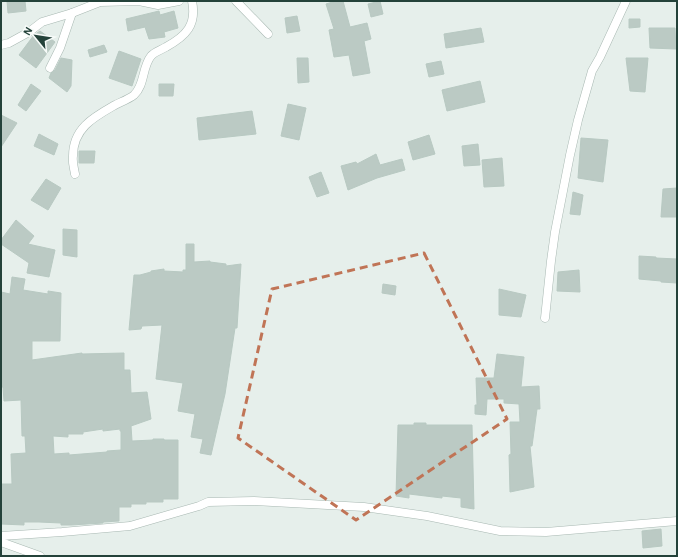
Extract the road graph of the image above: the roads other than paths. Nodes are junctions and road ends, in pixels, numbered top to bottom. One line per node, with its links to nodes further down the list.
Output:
1 (179, 1): 5 (street)
2 (192, 1): 9 (street)
3 (236, 1): 6 (street)
4 (626, 1): 10 (street)
5 (72, 13): 7 (street); 8 (street)
6 (268, 34)
7 (1, 45)
8 (50, 68)
9 (75, 174)
10 (545, 318)
11 (677, 521): 12 (street)
12 (1, 536)
13 (1, 542): 14 (street)
14 (40, 556)

